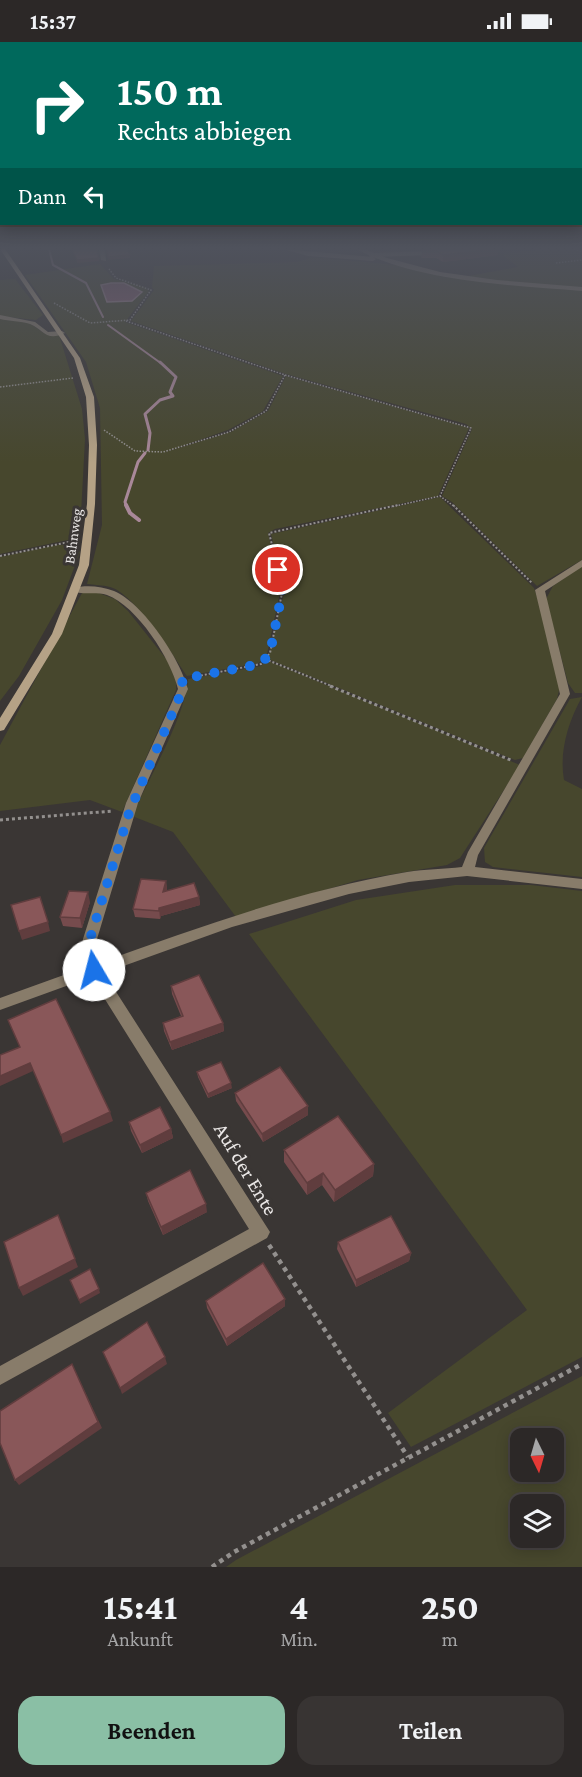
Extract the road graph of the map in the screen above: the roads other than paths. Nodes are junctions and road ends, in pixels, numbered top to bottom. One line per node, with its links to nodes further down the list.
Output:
1 (18, 320): 3 (street)
2 (53, 320): 3 (main road, Bahnweg)
3 (62, 333): 5 (main road, Bahnweg)
4 (582, 563): 7 (street)
5 (76, 590): 6 (main road, Bahnweg); 9 (street)
6 (0, 727)
7 (467, 871): 8 (street); 9 (street)
8 (582, 884)
9 (94, 970): 10 (street); 11 (street, Auf der Ente)
10 (0, 1004)
11 (0, 1376)

